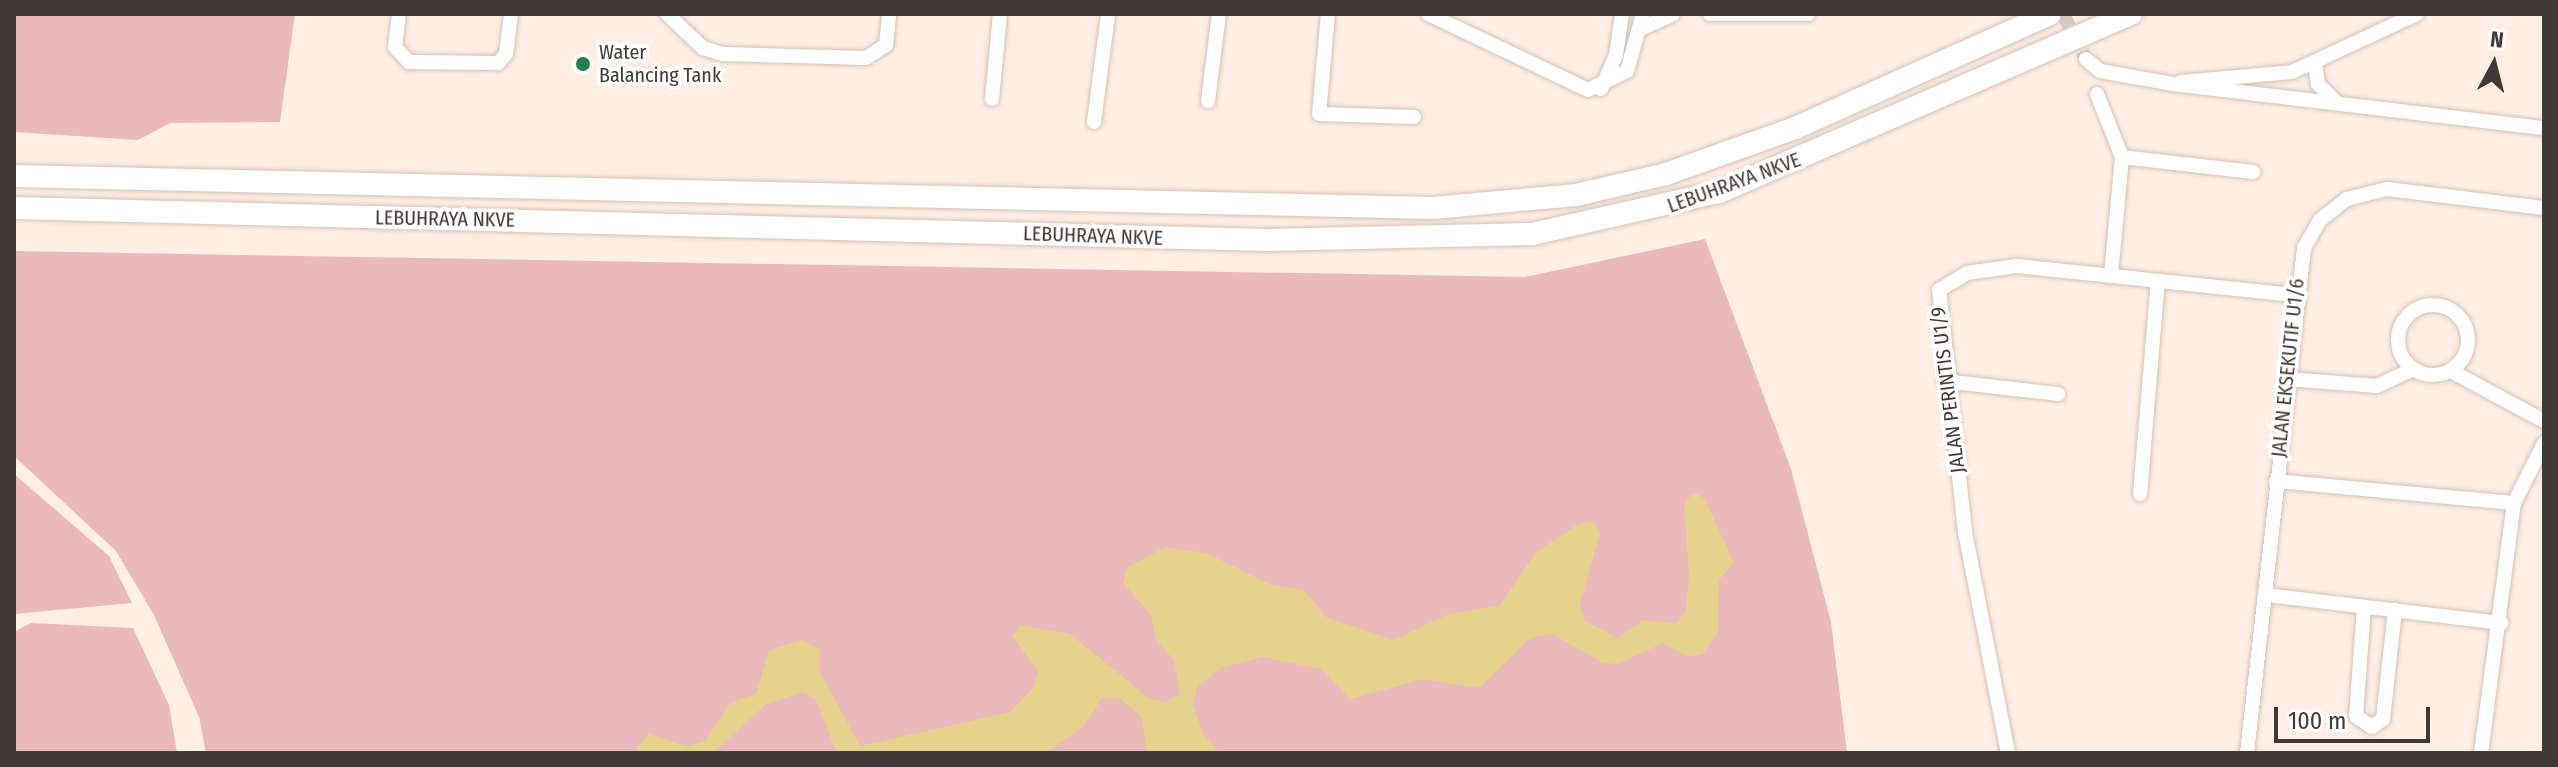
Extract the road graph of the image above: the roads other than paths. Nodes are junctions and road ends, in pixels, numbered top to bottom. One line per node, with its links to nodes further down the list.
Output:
1 (399, 14): 2 (street)
2 (511, 14)
3 (667, 14): 4 (street)
4 (889, 14)
5 (1000, 14): 26 (street)
6 (1108, 14): 30 (street)
7 (1219, 14): 27 (street)
8 (1328, 14): 29 (street)
9 (1428, 14): 24 (street)
10 (1608, 14): 17 (street)
11 (1673, 14): 18 (street)
12 (1710, 14): 13 (street)
13 (1808, 14)
14 (2050, 14): 34 (highway, LEBUHRAYA NKVE)
15 (2131, 14): 35 (highway, LEBUHRAYA NKVE)
16 (2417, 14): 22 (street)
17 (1621, 22): 19 (street)
18 (1641, 22): 20 (street)
19 (1616, 55): 20 (street); 24 (street)
20 (1633, 59): 24 (street)
21 (2086, 59): 23 (street)
22 (2315, 63): 23 (street); 28 (street)
23 (2173, 84): 28 (street)
24 (1601, 89)
25 (2097, 94): 32 (street)
26 (992, 99)
27 (1208, 101)
28 (2337, 103): 31 (street)
29 (1414, 117)
30 (1094, 122)
31 (2544, 128)
32 (2122, 157): 33 (street); 37 (street)
33 (2253, 172)
34 (14, 176)
35 (14, 208)
36 (2544, 208): 39 (street, JALAN EKSEKUTIF U1/6)
37 (2111, 276): 38 (street, JALAN PERINTIS U1/9); 43 (street, JALAN PERINTIS U1/9)
38 (2158, 281): 39 (street, JALAN PERINTIS U1/9); 48 (street)
39 (2293, 295): 42 (street, JALAN EKSEKUTIF U1/6)
40 (2413, 369): 41 (street); 41 (street); 42 (street)
41 (2451, 371): 45 (street)
42 (2287, 379): 47 (street, JALAN EKSEKUTIF U1/6)
43 (1945, 381): 44 (street); 54 (street, JALAN PERINTIS U1/9)
44 (2058, 394)
45 (2544, 421)
46 (2544, 443): 49 (street)
47 (2276, 481): 49 (street); 50 (street, JALAN EKSEKUTIF U1/6)
48 (2140, 494)
49 (2514, 503): 53 (street)
50 (2266, 595): 51 (street); 55 (street, JALAN EKSEKUTIF U1/6)
51 (2364, 607): 52 (street); 52 (street)
52 (2395, 610): 53 (street)
53 (2501, 623): 56 (street)
54 (2008, 753)
55 (2247, 753)
56 (2481, 753)

